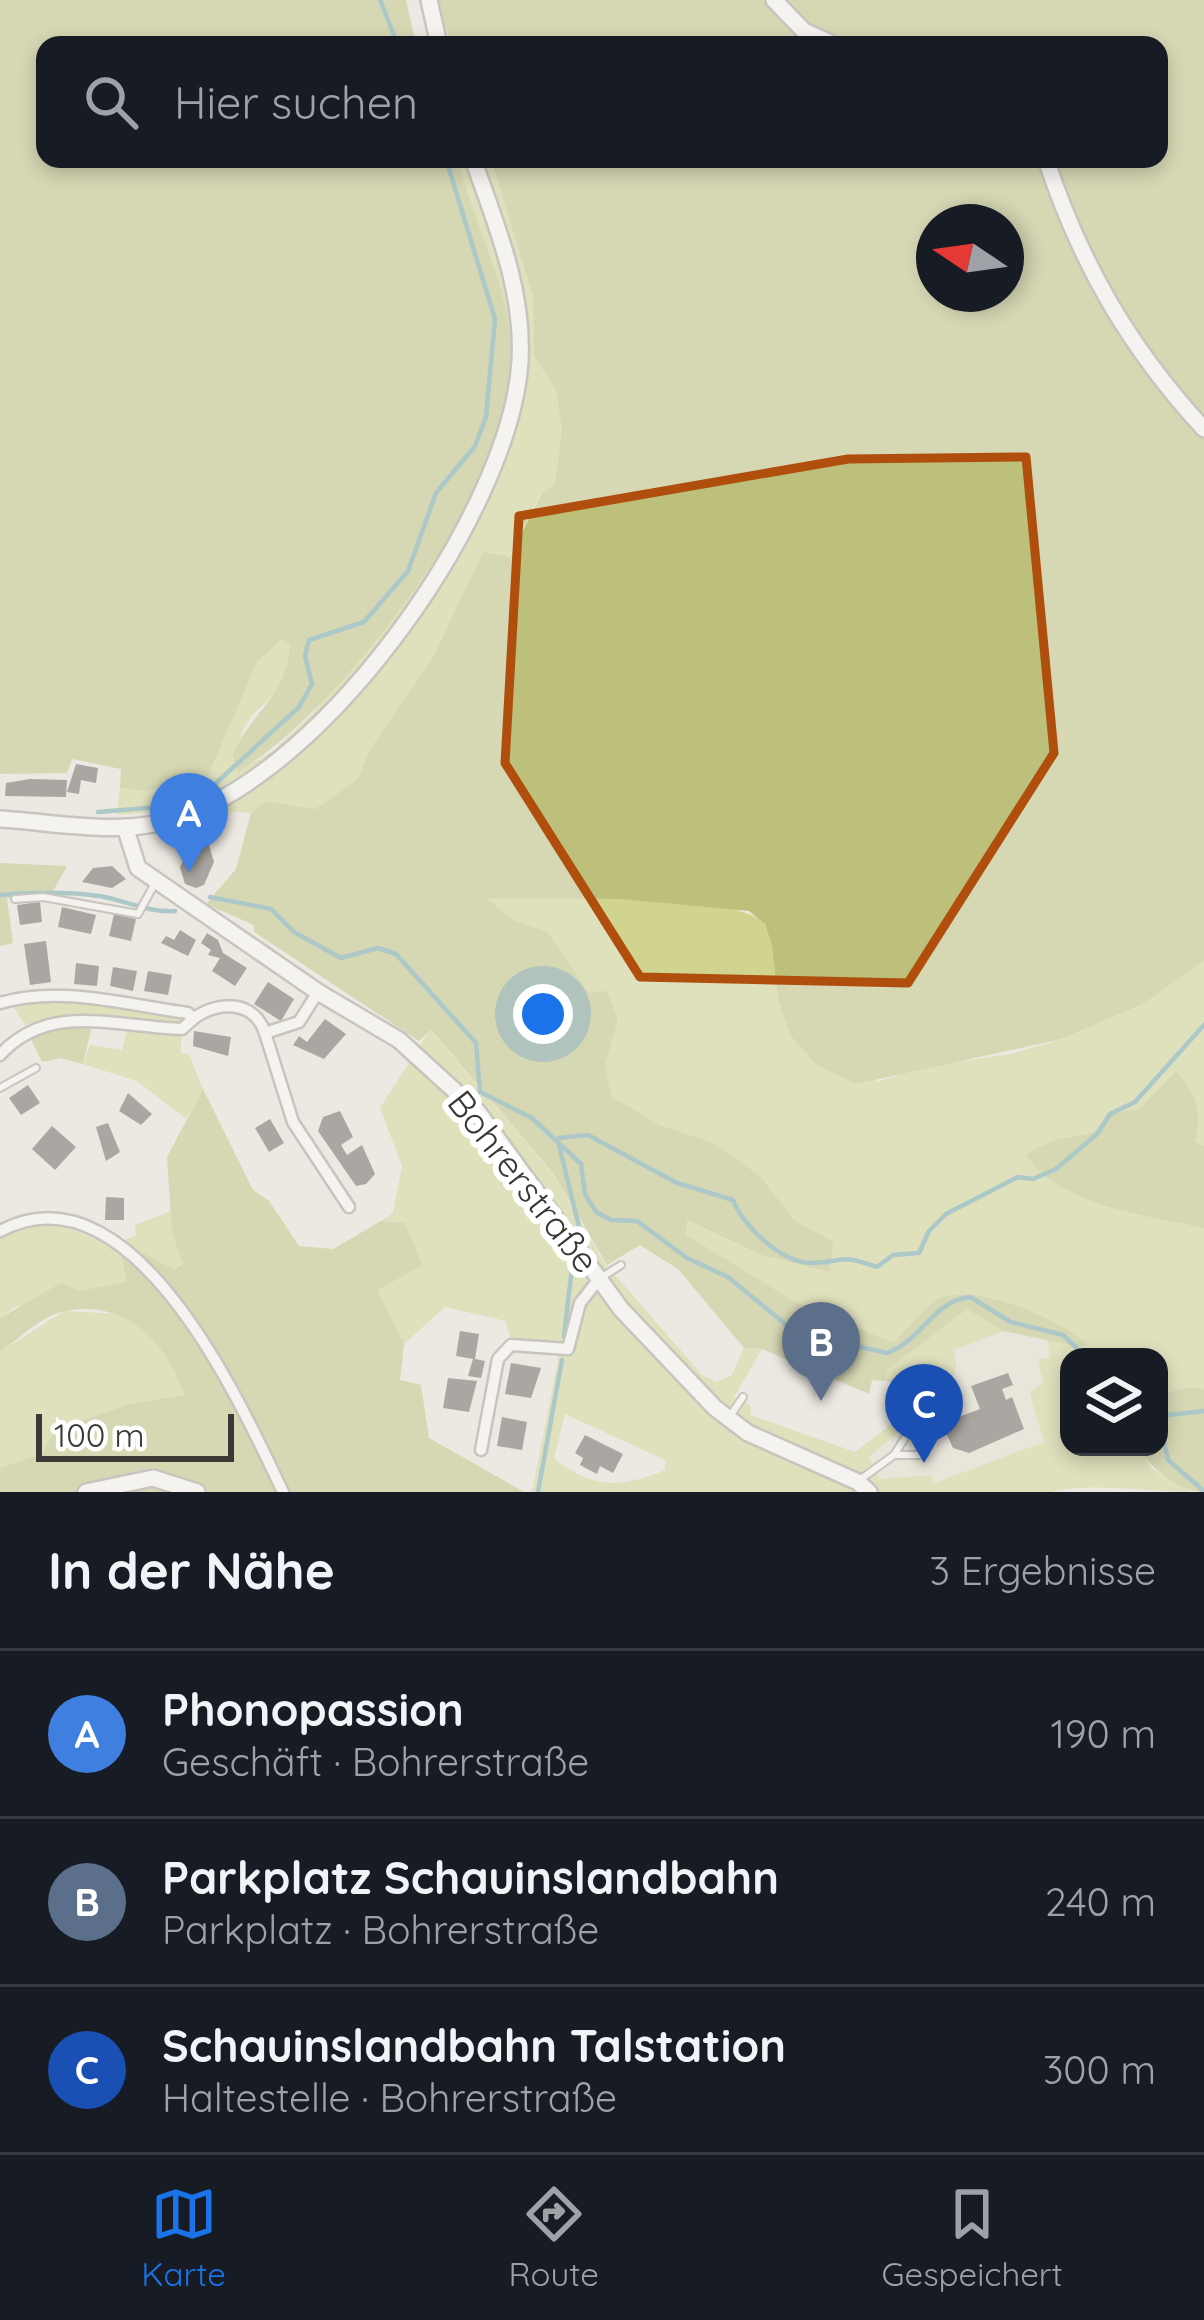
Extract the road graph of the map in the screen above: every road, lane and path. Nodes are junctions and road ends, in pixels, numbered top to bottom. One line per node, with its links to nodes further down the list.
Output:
1 (428, 0): 3 (main road)
2 (774, 0): 4 (main road)
3 (437, 36)
4 (815, 36)
5 (476, 168): 9 (main road)
6 (1049, 168): 7 (main road)
7 (1204, 430)
8 (0, 819): 9 (main road)
9 (125, 827): 10 (main road, Bohrerstraße)
10 (156, 882): 11 (lane); 12 (main road, Bohrerstraße)
11 (15, 899)
12 (318, 992): 15 (street); 22 (main road, Bohrerstraße)
13 (0, 1003): 14 (street)
14 (193, 1019): 15 (street); 16 (street)
15 (265, 1033): 19 (street)
16 (0, 1055)
17 (36, 1068): 18 (lane)
18 (0, 1088)
19 (350, 1207)
20 (0, 1231): 30 (street)
21 (621, 1265): 22 (lane)
22 (599, 1279): 24 (main road, Bohrerstraße); 25 (street)
23 (743, 1396): 24 (lane)
24 (727, 1419): 27 (main road, Bohrerstraße)
25 (481, 1450)
26 (894, 1455): 26 (lane); 27 (lane)
27 (863, 1487)
28 (86, 1492): 29 (main road)
29 (197, 1492)
30 (284, 1492)

